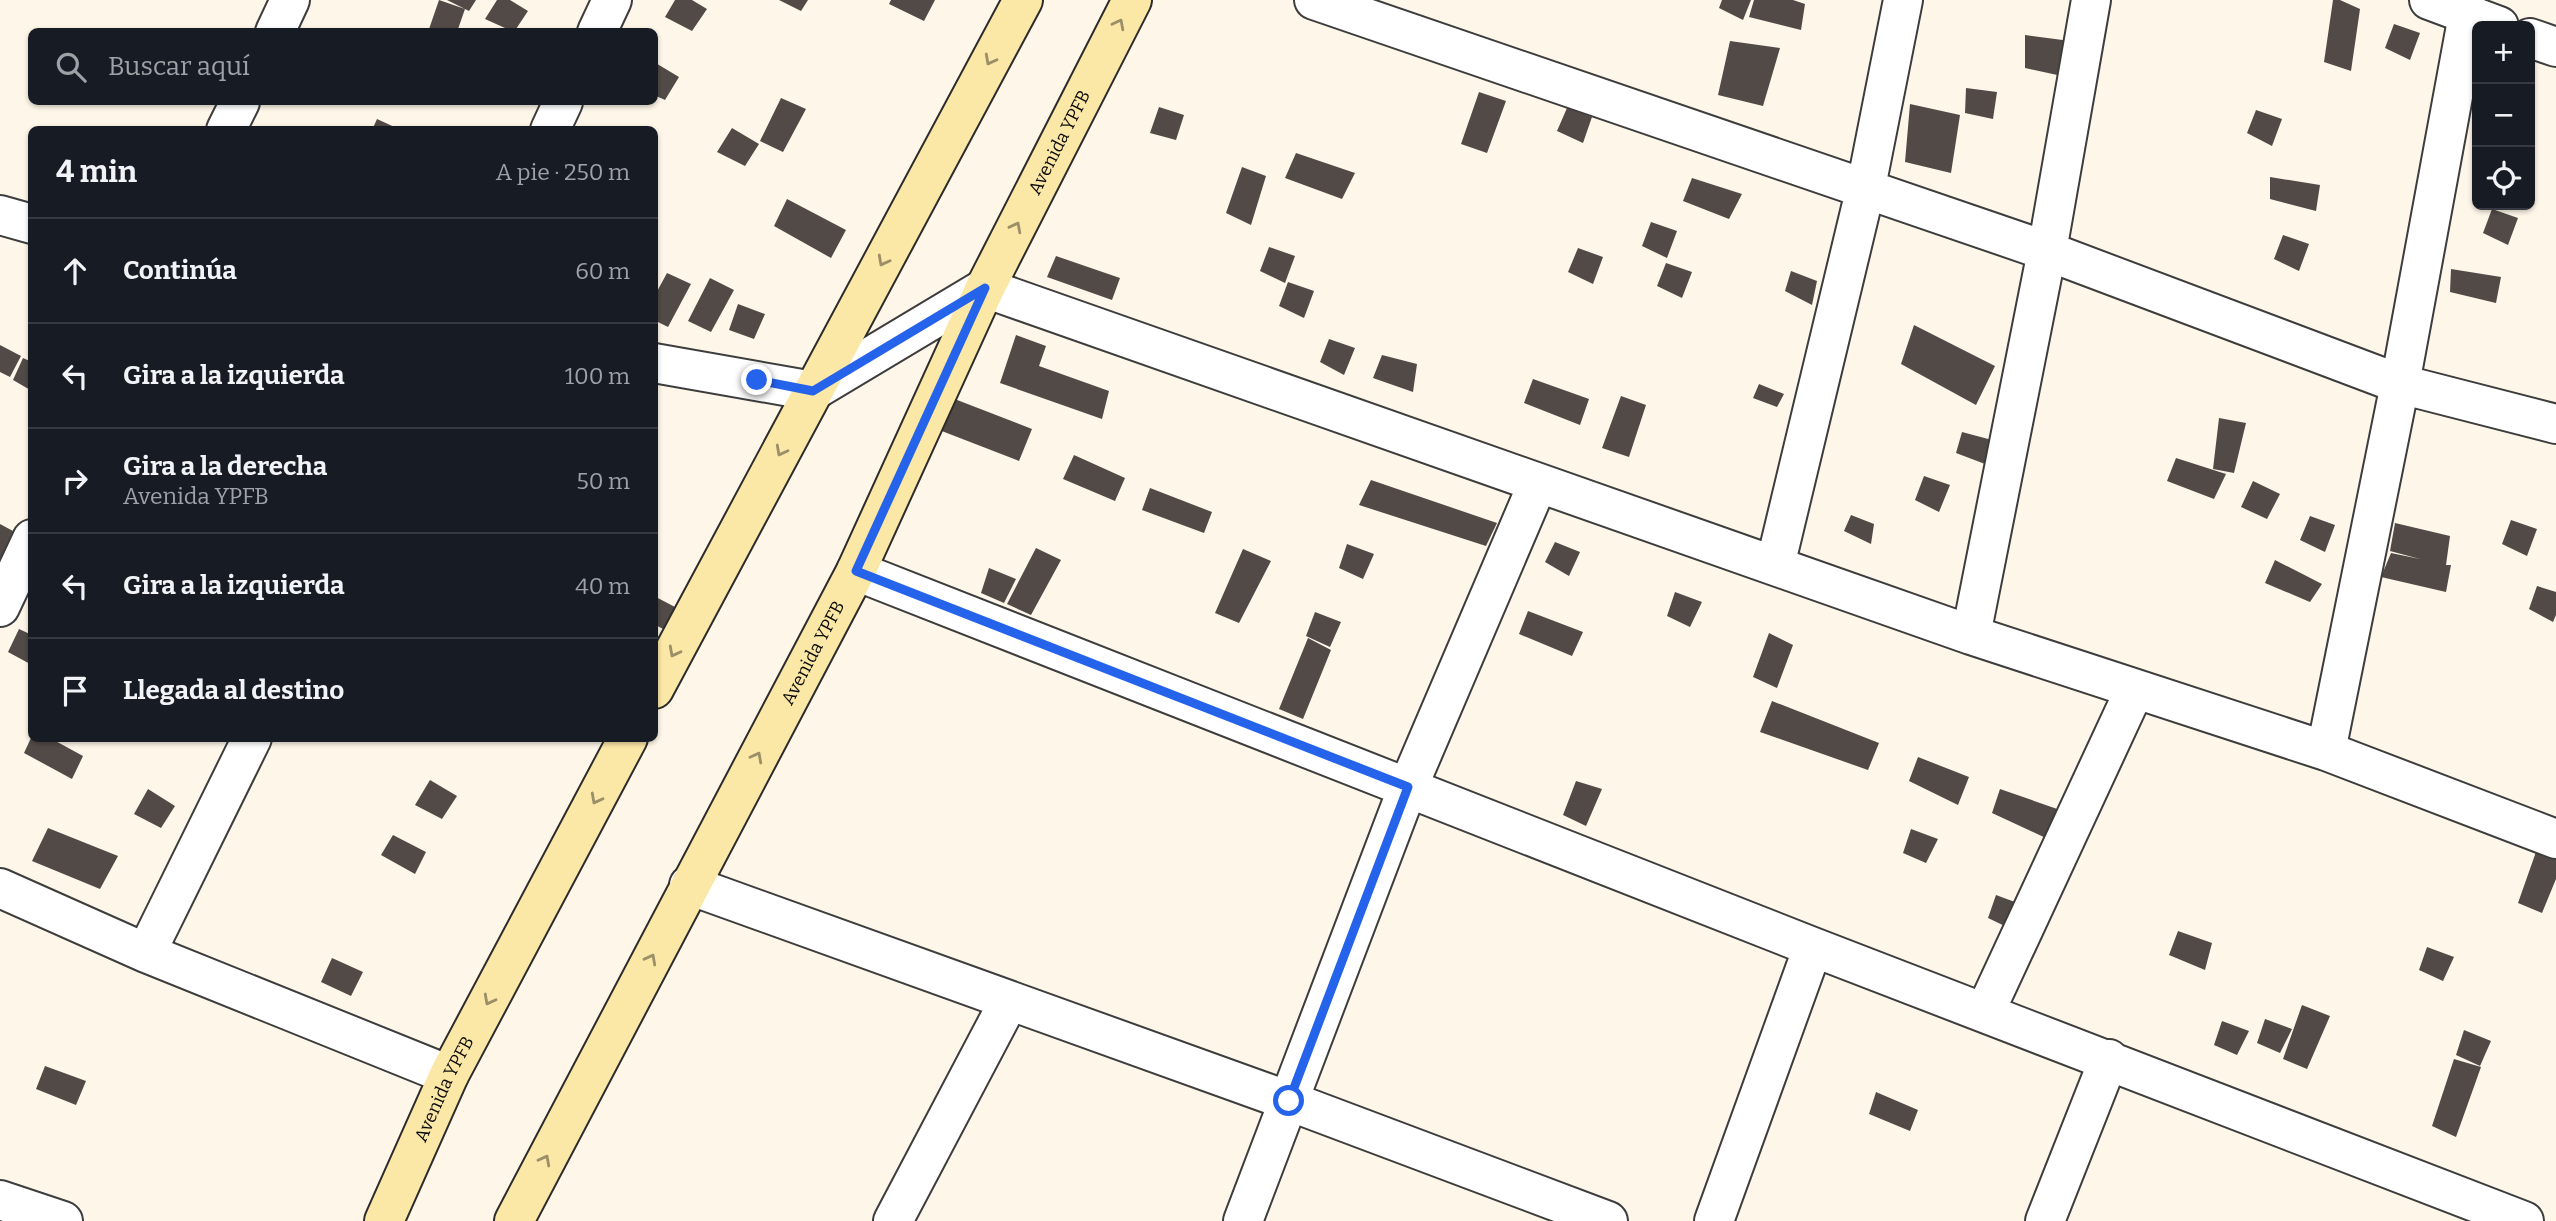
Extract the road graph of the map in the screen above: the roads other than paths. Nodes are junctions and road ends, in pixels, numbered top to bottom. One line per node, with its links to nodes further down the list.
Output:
1 (290, 0): 10 (street)
2 (612, 0): 11 (street)
3 (1023, 0): 26 (street, one-way to 26)
4 (1132, 0): 23 (street, Avenida YPFB, one-way to 4)
5 (1314, 0): 19 (street)
6 (1903, 0): 19 (street)
7 (2091, 0): 22 (street)
8 (2429, 0): 9 (street)
9 (2483, 21)
10 (277, 28)
11 (599, 28)
12 (2535, 40): 13 (street)
13 (2556, 47)
14 (2472, 69): 25 (street)
15 (238, 105): 17 (street)
16 (562, 105): 18 (street)
17 (228, 126)
18 (552, 126)
19 (1866, 187): 22 (street); 30 (street)
20 (0, 215): 21 (street)
21 (28, 223)
22 (2048, 251): 25 (street); 33 (street)
23 (985, 288): 26 (street); 28 (street); 31 (street, Avenida YPFB)
24 (658, 364): 26 (street)
25 (2400, 384): 27 (street); 38 (street)
26 (813, 391): 34 (street, one-way to 34)
27 (2556, 424)
28 (1538, 483): 30 (street); 39 (street)
29 (28, 548): 32 (street)
30 (1775, 566): 33 (street)
31 (856, 571): 39 (street); 41 (street, Avenida YPFB, one-way to 31)
32 (0, 607)
33 (1971, 635): 35 (street)
34 (658, 682)
35 (2135, 689): 38 (street); 46 (street)
36 (250, 742): 44 (street)
37 (626, 742): 48 (street, Avenida YPFB, one-way to 48)
38 (2326, 751): 40 (street)
39 (1408, 787): 43 (street); 49 (street)
40 (2556, 839)
41 (689, 884): 45 (street); 53 (street, Avenida YPFB, one-way to 41)
42 (0, 888): 44 (street)
43 (1814, 947): 46 (street); 57 (street)
44 (146, 953): 48 (street)
45 (1009, 1001): 49 (street); 54 (street)
46 (1985, 1013): 47 (street)
47 (2109, 1059): 58 (street); 59 (street)
48 (449, 1075): 52 (street, Avenida YPFB)
49 (1289, 1101): 55 (street); 56 (street)
50 (0, 1200): 51 (street)
51 (63, 1221)
52 (384, 1221)
53 (514, 1221)
54 (893, 1221)
55 (1243, 1221)
56 (1608, 1221)
57 (1714, 1221)
58 (2045, 1221)
59 (2524, 1221)

